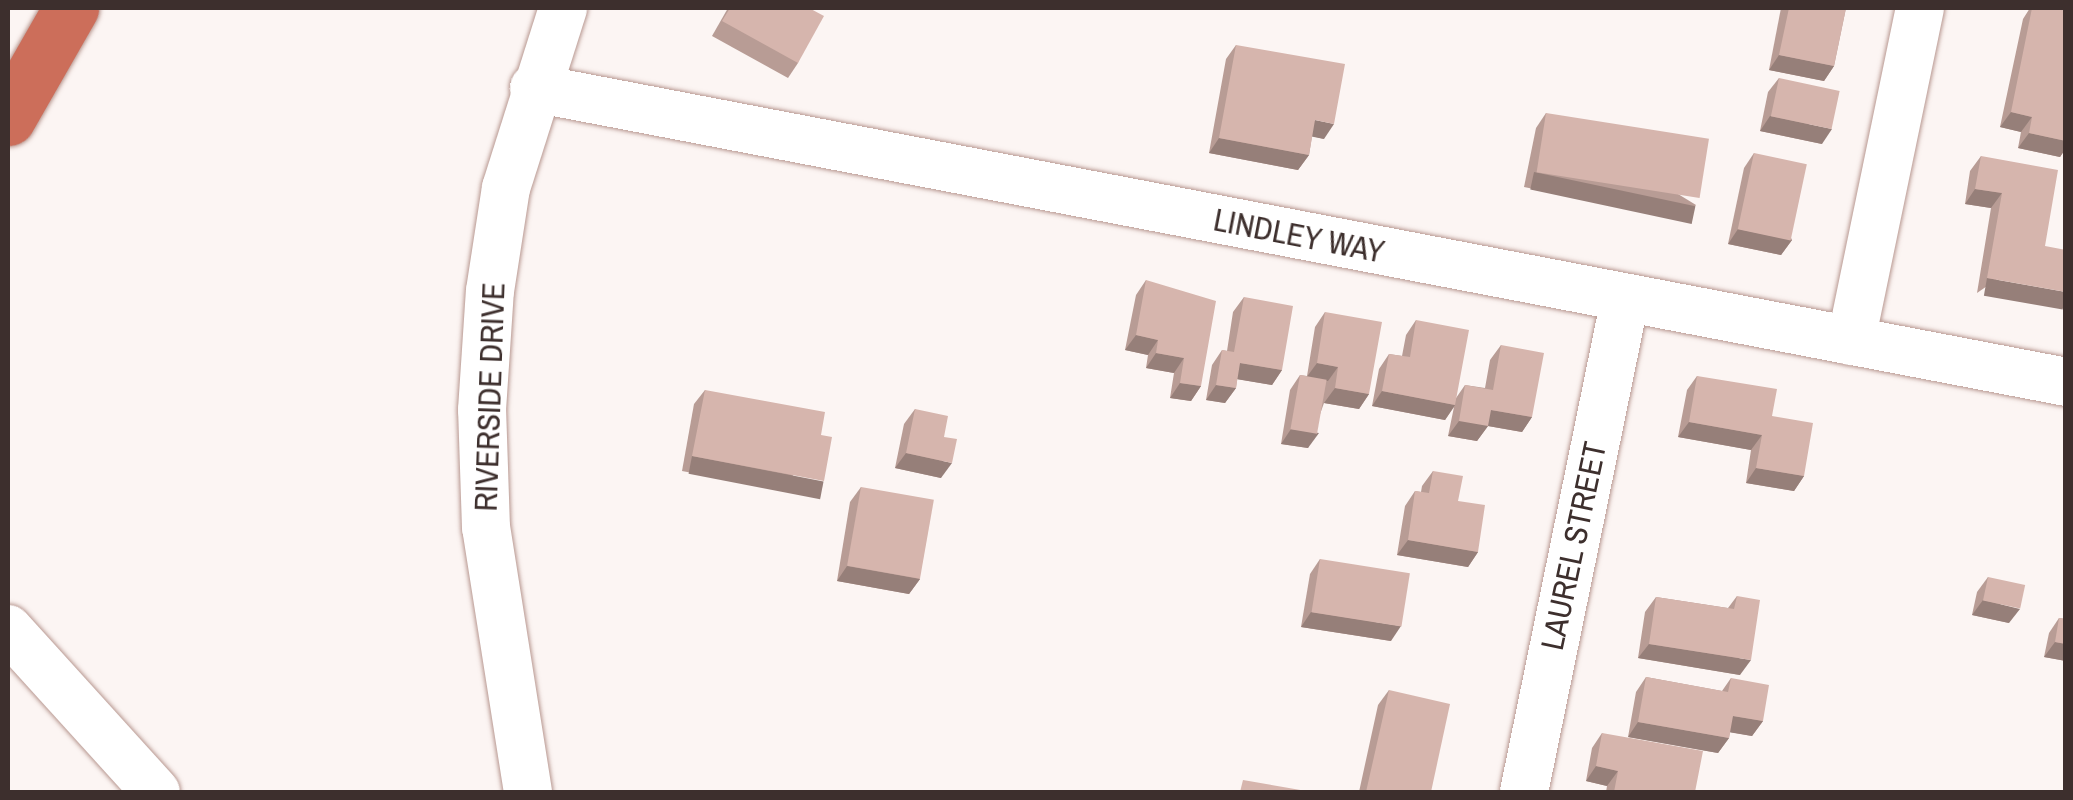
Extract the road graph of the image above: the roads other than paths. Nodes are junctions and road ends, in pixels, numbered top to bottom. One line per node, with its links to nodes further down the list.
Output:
1 (71, 8): 5 (highway)
2 (563, 8): 4 (street, RIVERSIDE DRIVE)
3 (1920, 8): 7 (street)
4 (534, 88): 6 (street, LINDLEY WAY); 11 (street, RIVERSIDE DRIVE)
5 (8, 118)
6 (1625, 299): 7 (street, LINDLEY WAY); 12 (street, LAUREL STREET)
7 (1851, 342): 8 (street, LINDLEY WAY)
8 (2066, 382)
9 (8, 629): 10 (street)
10 (156, 792)
11 (528, 792)
12 (1524, 792)

